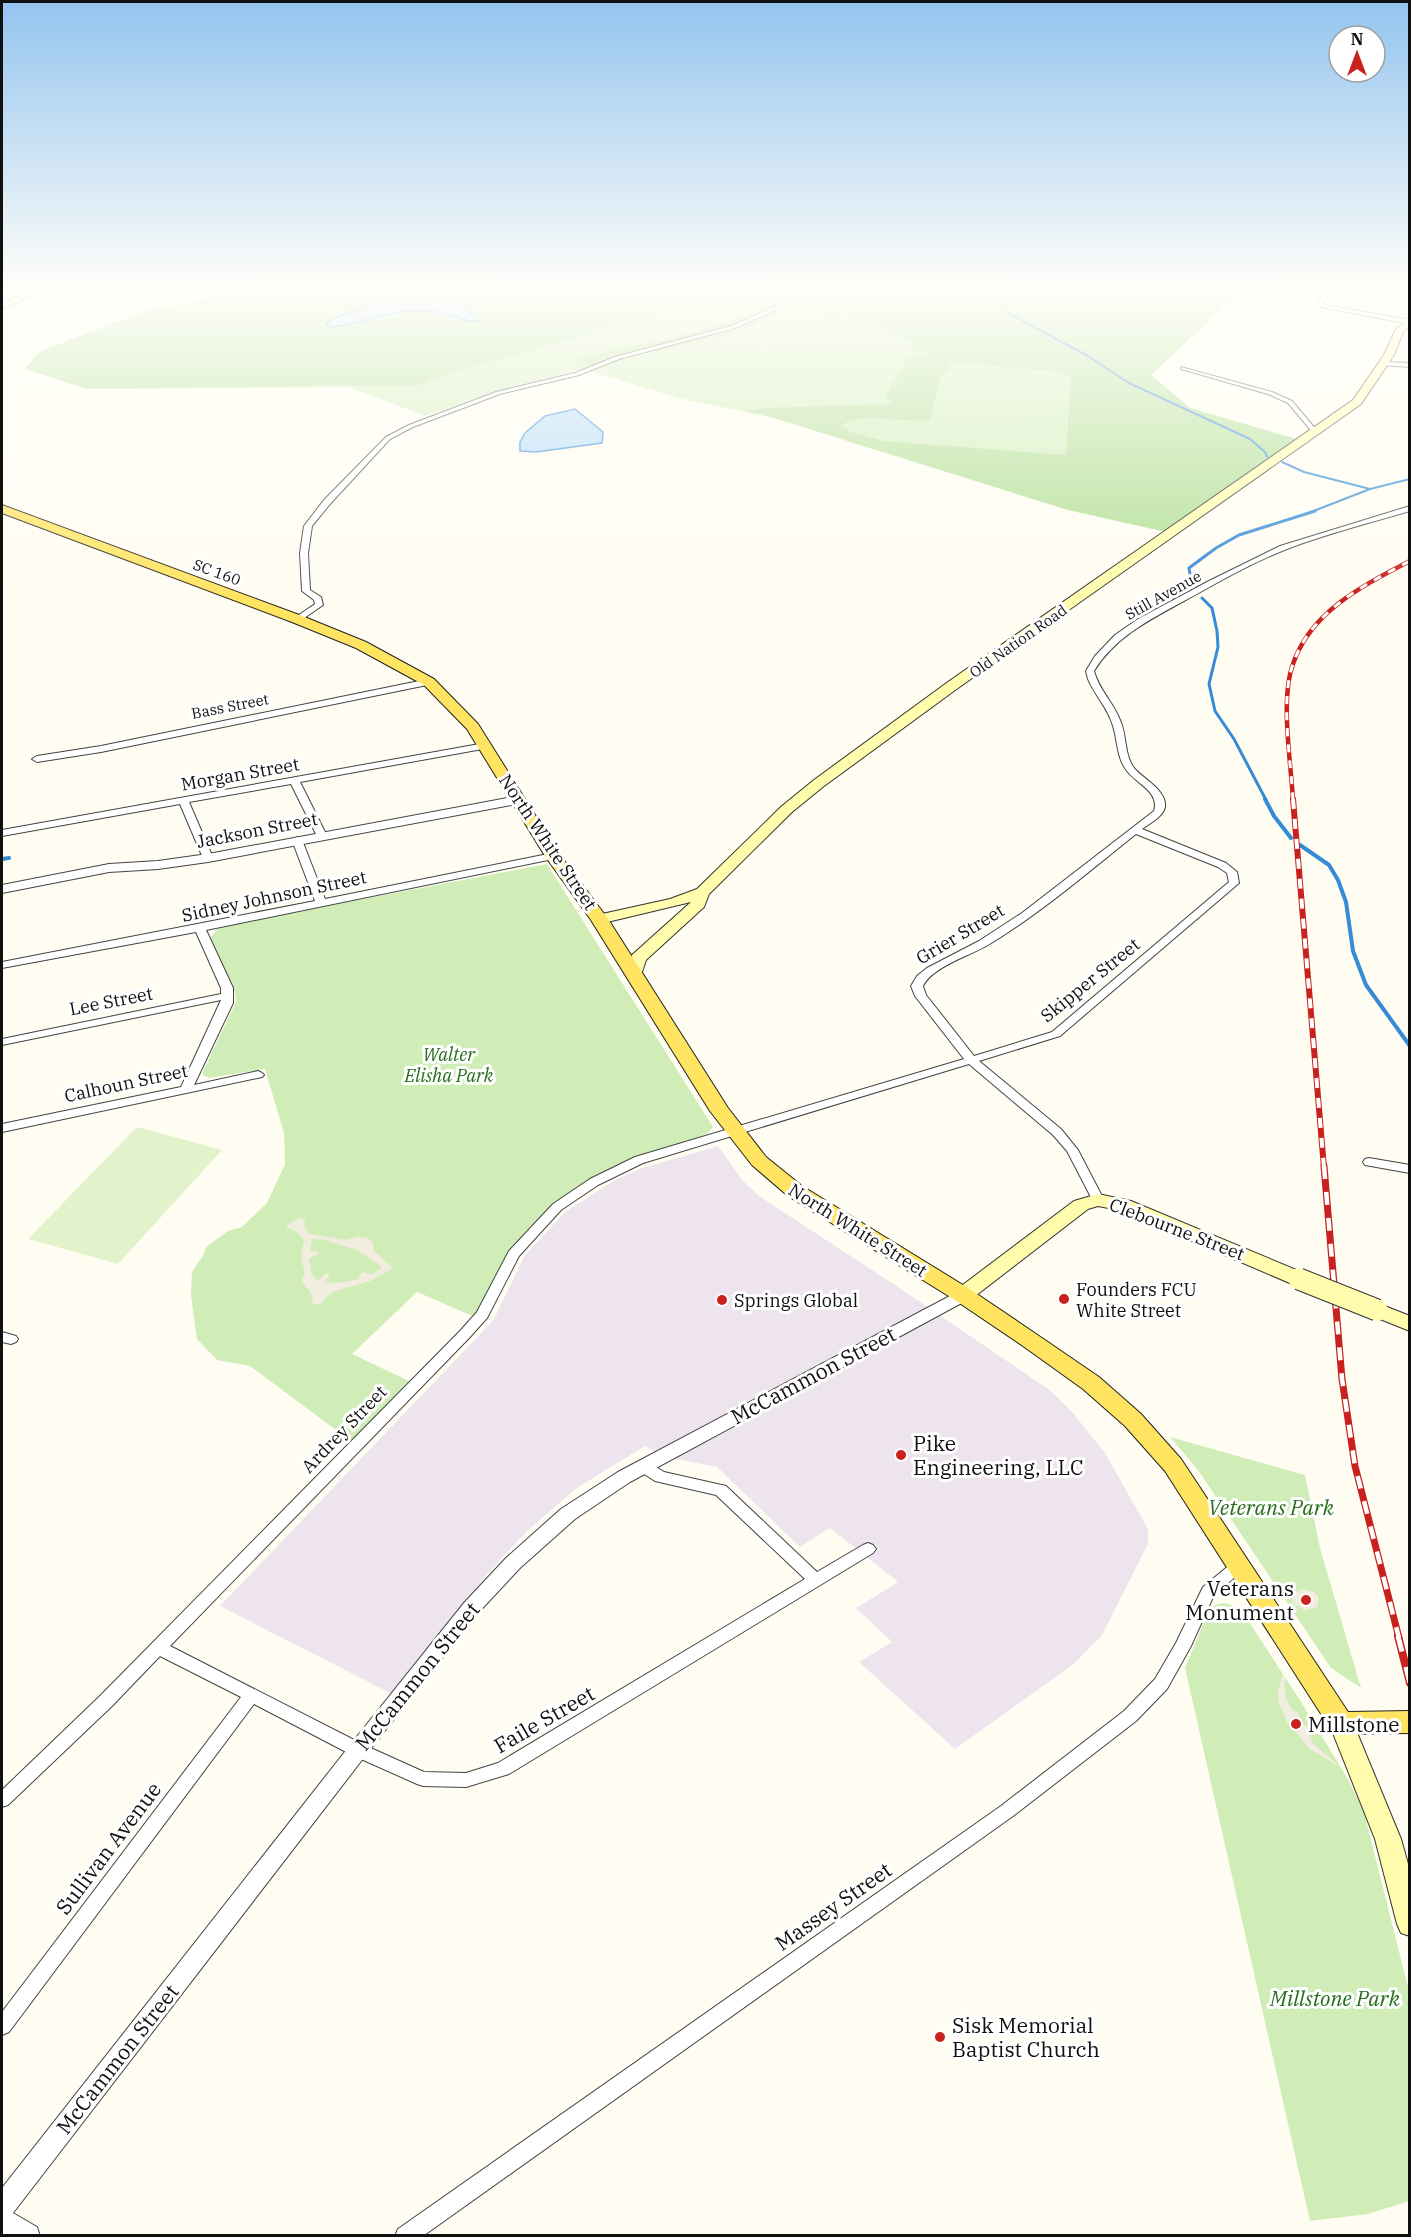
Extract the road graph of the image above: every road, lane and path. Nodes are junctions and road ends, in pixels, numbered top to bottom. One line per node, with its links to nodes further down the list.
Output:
1 (509, 390): 7 (street)
2 (1261, 390): 4 (street)
3 (1364, 390): 4 (main road, Old Nation Road)
4 (1316, 433): 21 (main road, Old Nation Road)
5 (1410, 508): 14 (street, Still Avenue)
6 (2, 509): 7 (main road, SC 160 / SC 160)
7 (297, 619): 8 (main road, SC 160 / SC 160)
8 (423, 678): 9 (main road, North White Street / SC 160); 10 (street, Bass Street)
9 (484, 746): 11 (street, Morgan Street); 12 (main road, North White Street / SC 160)
10 (37, 759)
11 (294, 780): 13 (street, Morgan Street); 16 (street)
12 (518, 800): 16 (street, Jackson Street); 18 (main road, North White Street / SC 160)
13 (184, 801): 15 (street, Morgan Street); 19 (street)
14 (1136, 830): 29 (street, Grier Street); 29 (street, Skipper Street)
15 (2, 833)
16 (322, 836): 17 (street, Jackson Street)
17 (297, 840): 19 (street, Jackson Street); 22 (street)
18 (553, 856): 22 (street, Sidney Johnson Street); 23 (main road, North White Street / SC 160)
19 (208, 858): 20 (street, Jackson Street)
20 (2, 889)
21 (702, 892): 23 (main road, Old Nation Road); 26 (main road)
22 (321, 903): 24 (street, Sidney Johnson Street)
23 (598, 919): 26 (main road, North White Street)
24 (200, 928): 25 (street, Sidney Johnson Street); 27 (street)
25 (2, 965)
26 (634, 975): 33 (main road, North White Street)
27 (227, 996): 28 (street, Lee Street); 31 (street)
28 (2, 1042)
29 (972, 1061): 33 (street, Skipper Street); 36 (street, Grier Street)
30 (258, 1075): 31 (street, Calhoun Street)
31 (186, 1089): 32 (street, Calhoun Street)
32 (2, 1128)
33 (735, 1133): 37 (main road, North White Street); 43 (street, Ardrey Street)
34 (1369, 1162): 35 (street)
35 (1410, 1169)
36 (1098, 1200): 37 (main road, Clebourne Street); 38 (main road, Clebourne Street, bridge)
37 (963, 1295): 39 (street, McCammon Street); 41 (main road, North White Street)
38 (1410, 1324)
39 (643, 1466): 42 (street); 47 (street, McCammon Street)
40 (868, 1549): 42 (street, Faile Street)
41 (1237, 1567): 46 (main road, North White Street); 54 (street, Massey Street)
42 (816, 1580): 47 (street, Faile Street)
43 (159, 1648): 44 (street, Faile Street); 48 (street, Ardrey Street)
44 (251, 1696): 47 (street, Faile Street); 50 (street, Sullivan Avenue)
45 (1410, 1722): 46 (main road)
46 (1341, 1724): 49 (main road)
47 (358, 1750): 51 (street, McCammon Street)
48 (2, 1800)
49 (1410, 1924)
50 (2, 2026)
51 (2, 2207)
52 (2, 2220): 53 (street)
53 (28, 2235)
54 (405, 2235)

